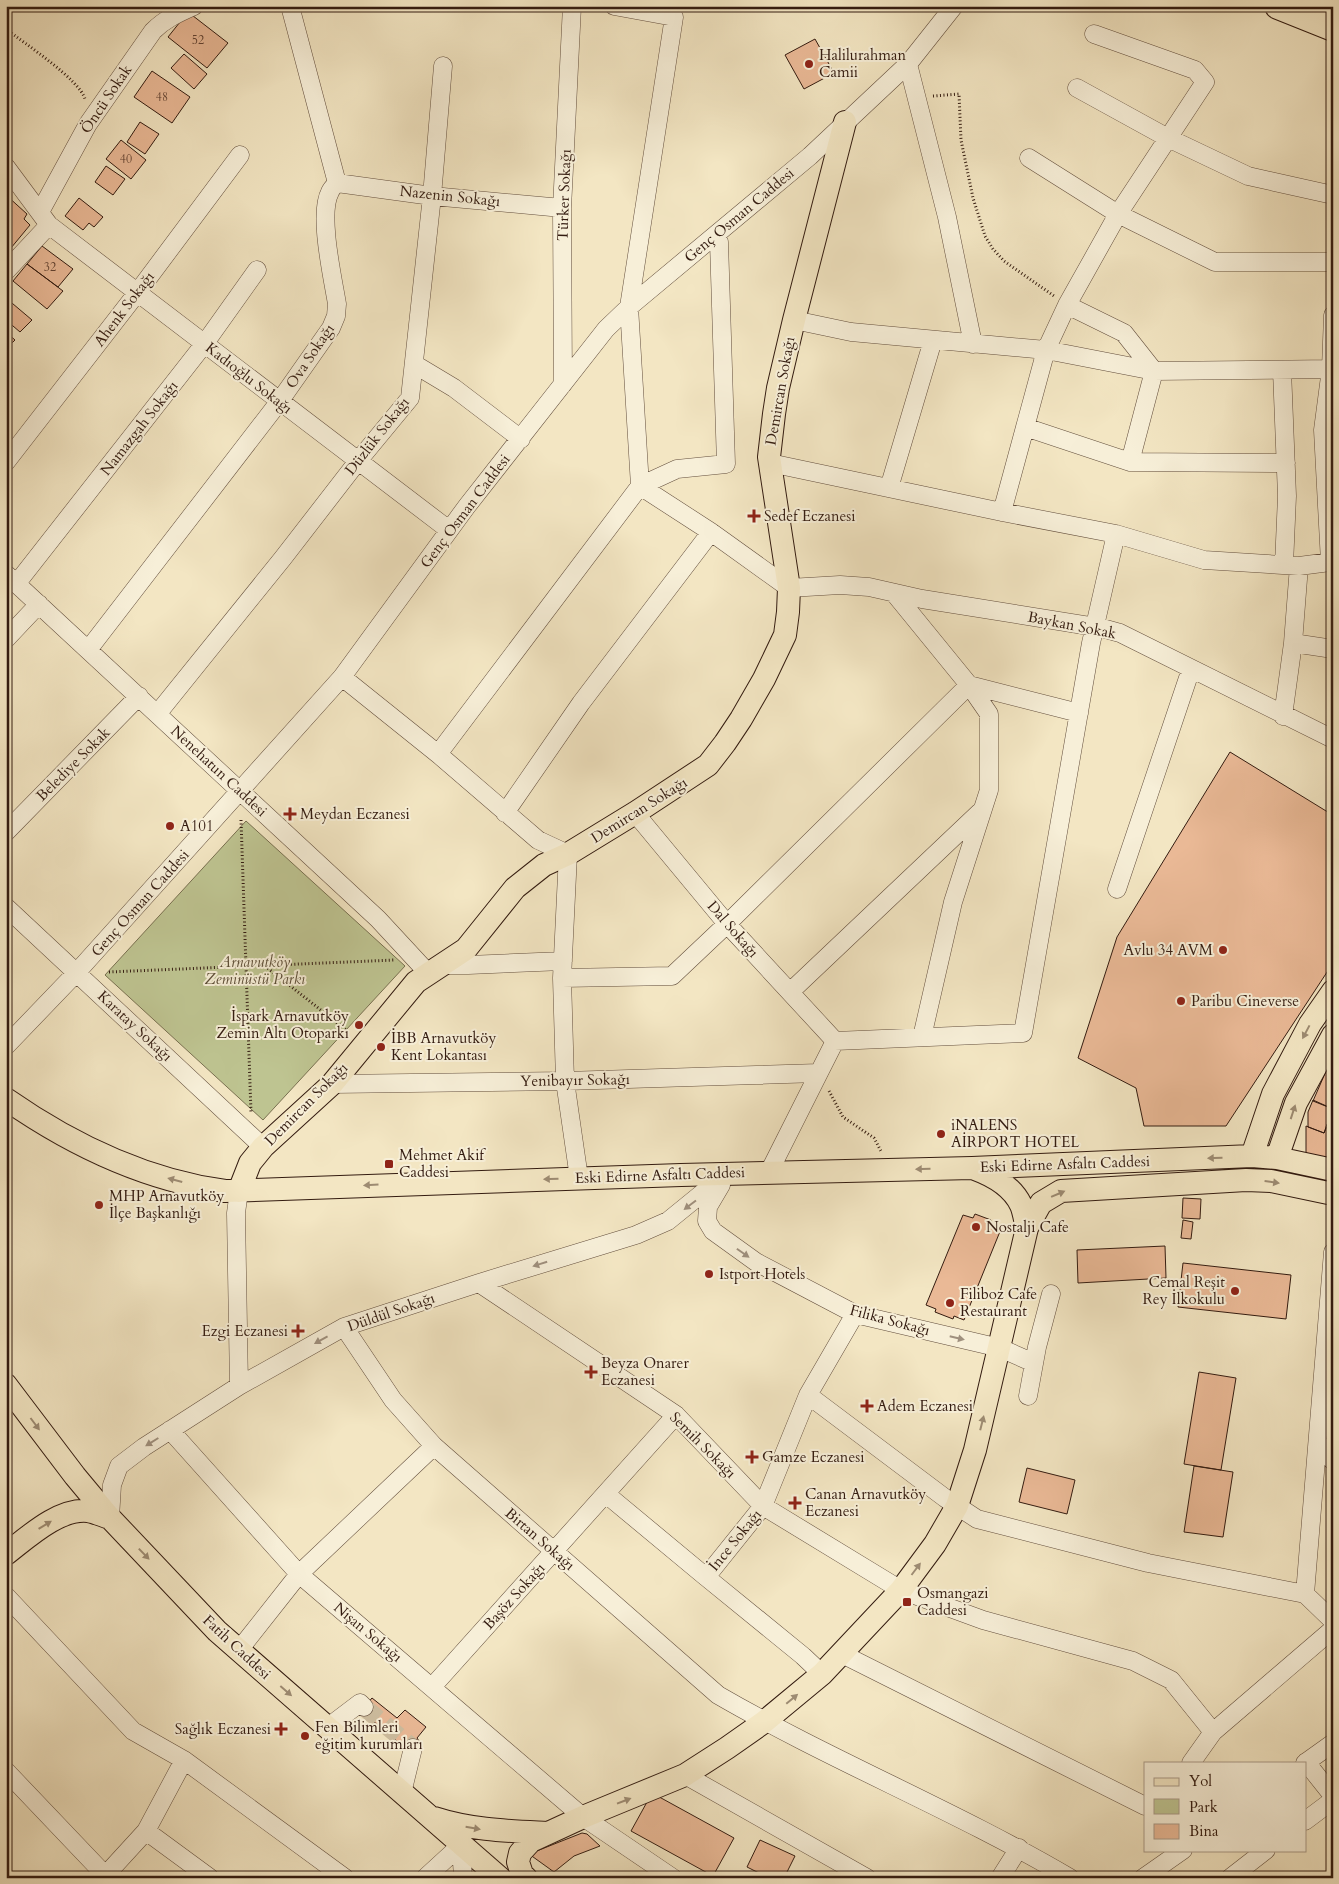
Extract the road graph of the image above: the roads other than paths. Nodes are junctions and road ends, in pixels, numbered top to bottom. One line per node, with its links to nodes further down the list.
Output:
1 (194, 6): 24 (street, Öncü Sokak)
2 (290, 6): 19 (street)
3 (572, 6): 22 (street, Türker Sokağı)
4 (614, 6): 31 (street)
5 (954, 6): 11 (street, Genç Osman Caddesi)
6 (1278, 6): 9 (highway)
7 (1296, 6): 8 (highway)
8 (1333, 15)
9 (1333, 28)
10 (1094, 34): 15 (street)
11 (908, 64): 14 (street, Genç Osman Caddesi); 36 (street)
12 (443, 66): 21 (street, Düzlük Sokağı)
13 (1078, 88): 15 (street)
14 (845, 122): 25 (street, Genç Osman Caddesi); 33 (main road, Demircan Sokağı)
15 (1168, 138): 20 (street); 23 (street)
16 (240, 155): 29 (street, Ahenk Sokağı)
17 (1029, 158): 23 (street)
18 (6, 167): 24 (street, Kadıoğlu Sokağı)
19 (337, 183): 21 (street, Nazenin Sokağı); 43 (street, Ova Sokağı)
20 (1333, 195)
21 (432, 196): 22 (street, Nazenin Sokağı); 38 (street, Düzlük Sokağı)
22 (562, 208): 42 (street, Türker Sokağı)
23 (1118, 214): 26 (street); 30 (street)
24 (44, 218): 28 (street, Öncü Sokak); 29 (street, Kadıoğlu Sokağı)
25 (716, 235): 31 (street, Genç Osman Caddesi); 52 (street)
26 (1333, 262)
27 (257, 270): 35 (street, Namazgah Sokağı)
28 (6, 272)
29 (137, 293): 35 (street, Kadıoğlu Sokağı); 48 (street, Ahenk Sokağı)
30 (1067, 305): 37 (street); 41 (street)
31 (629, 307): 42 (street, Genç Osman Caddesi); 52 (street)
32 (1333, 315): 39 (street)
33 (794, 320): 34 (street); 50 (main road, Demircan Sokağı)
34 (932, 340): 36 (street); 53 (street)
35 (205, 343): 43 (street, Kadıoğlu Sokağı); 59 (street, Namazgah Sokağı)
36 (973, 344): 37 (street)
37 (1046, 350): 41 (street); 44 (street)
38 (414, 364): 46 (street); 47 (street, Düzlük Sokağı)
39 (1332, 369): 40 (street); 45 (street)
40 (1282, 370): 41 (street); 51 (street)
41 (1154, 371): 49 (street)
42 (563, 384): 46 (street, Genç Osman Caddesi)
43 (279, 402): 47 (street, Kadıoğlu Sokağı); 67 (street, Ova Sokağı)
44 (1025, 427): 49 (street); 54 (street)
45 (1328, 433): 58 (street)
46 (521, 439): 55 (street, Genç Osman Caddesi)
47 (358, 460): 55 (street, Kadıoğlu Sokağı); 72 (street, Düzlük Sokağı)
48 (6, 462)
49 (1130, 462): 51 (street)
50 (770, 463): 53 (street); 60 (main road, Demircan Sokağı)
51 (1286, 463): 58 (street)
52 (640, 486): 56 (street); 76 (street)
53 (889, 488): 54 (street)
54 (1002, 512): 57 (street)
55 (449, 530): 69 (street, Genç Osman Caddesi)
56 (711, 532): 60 (street); 79 (street)
57 (1116, 534): 58 (street); 63 (street)
58 (1292, 566): 65 (street)
59 (11, 578): 62 (street, Nenehatun Caddesi)
60 (789, 588): 61 (street, Baykan Sokak); 80 (main road, Demircan Sokağı)
61 (894, 593): 63 (street, Baykan Sokak); 70 (street)
62 (39, 604): 64 (street); 67 (street, Nenehatun Caddesi)
63 (1095, 627): 68 (street, Baykan Sokak); 73 (street)
64 (6, 639)
65 (1293, 643): 66 (street); 74 (street)
66 (1332, 648)
67 (88, 650): 71 (street, Nenehatun Caddesi)
68 (1191, 669): 74 (street, Baykan Sokak); 83 (street)
69 (342, 677): 76 (street); 77 (street, Genç Osman Caddesi)
70 (969, 685): 73 (street); 78 (street); 85 (street)
71 (139, 696): 72 (street, Nenehatun Caddesi); 81 (street, Belediye Sokak)
72 (158, 713): 77 (street, Nenehatun Caddesi)
73 (1079, 713): 91 (street)
74 (1283, 716): 75 (street, Baykan Sokak)
75 (1333, 739)
76 (438, 754): 79 (street)
77 (240, 791): 86 (street, Nenehatun Caddesi); 88 (street, Genç Osman Caddesi)
78 (982, 811): 90 (street); 91 (street)
79 (505, 813): 82 (street)
80 (635, 813): 82 (main road, Demircan Sokağı); 85 (street, Dal Sokağı)
81 (6, 832)
82 (568, 854): 86 (main road, Demircan Sokağı); 87 (street)
83 (1117, 888)
84 (6, 907): 88 (street, Karatay Sokağı)
85 (727, 924): 87 (street); 90 (street, Dal Sokağı)
86 (429, 965): 87 (street); 97 (main road, Demircan Sokağı)
87 (562, 970): 96 (street)
88 (78, 972): 94 (street, Genç Osman Caddesi); 99 (street, Karatay Sokağı)
89 (1333, 991): 100 (main road, one-way to 100)
90 (790, 992): 93 (street, Dal Sokağı)
91 (922, 1037): 93 (street)
92 (1332, 1038): 101 (main road, one-way to 92)
93 (835, 1041): 95 (street)
94 (6, 1046)
95 (819, 1073): 96 (street, Yenibayır Sokağı); 104 (street)
96 (565, 1081): 97 (street, Yenibayır Sokağı); 106 (street)
97 (332, 1084): 99 (main road, Demircan Sokağı)
98 (6, 1099): 107 (main road, Eski Edirne Asfaltı Caddesi, one-way to 98)
99 (257, 1141): 107 (main road, Demircan Sokağı)
100 (1252, 1156): 101 (main road, Eski Edirne Asfaltı Caddesi); 102 (main road, Eski Edirne Asfaltı Caddesi, one-way to 102)
101 (1278, 1158): 103 (main road, Eski Edirne Asfaltı Caddesi)
102 (972, 1168): 104 (main road, Eski Edirne Asfaltı Caddesi, one-way to 104); 109 (main road)
103 (1333, 1170)
104 (769, 1172): 105 (main road, Eski Edirne Asfaltı Caddesi)
105 (727, 1173): 106 (main road, Eski Edirne Asfaltı Caddesi); 111 (street, Düldül Sokağı, one-way to 111); 113 (street, Filika Sokağı, one-way to 113)
106 (579, 1178): 107 (main road, Eski Edirne Asfaltı Caddesi, one-way to 107)
107 (239, 1191): 119 (street, Demircan Sokağı)
108 (1333, 1194): 109 (main road, Eski Edirne Asfaltı Caddesi, one-way to 108)
109 (1027, 1228): 116 (main road)
110 (1333, 1252): 114 (street)
111 (479, 1283): 115 (street, Düldül Sokağı); 122 (street, Semih Sokağı)
112 (1051, 1294): 117 (street)
113 (855, 1314): 116 (street, Filika Sokağı, one-way to 116); 120 (street, İnce Sokağı)
114 (1330, 1326): 124 (street)
115 (344, 1327): 119 (street, Düldül Sokağı, one-way to 119); 125 (street, Birtan Sokağı)
116 (1000, 1348): 117 (street, Filika Sokağı); 129 (main road, one-way to 116)
117 (1034, 1363): 121 (street)
118 (6, 1385): 130 (main road, Fatih Caddesi, one-way to 130)
119 (239, 1386): 123 (street, Düldül Sokağı)
120 (808, 1394): 128 (street, İnce Sokağı); 129 (street)
121 (1028, 1396)
122 (676, 1415): 127 (street, Başöz Sokağı); 128 (street, Semih Sokağı)
123 (170, 1430): 130 (street, Düldül Sokağı, one-way to 130); 133 (street, Nişan Sokağı)
124 (1318, 1442): 126 (street); 136 (street)
125 (434, 1446): 131 (street, Birtan Sokağı); 133 (street)
126 (1333, 1460)
127 (606, 1494): 131 (street, Başöz Sokağı); 134 (street)
128 (763, 1506): 134 (street, İnce Sokağı); 135 (street, Semih Sokağı)
129 (957, 1506): 135 (main road, one-way to 129); 136 (street)
130 (110, 1518): 132 (main road, one-way to 130); 140 (main road, Fatih Caddesi, one-way to 140)
131 (554, 1552): 143 (street, Başöz Sokağı); 145 (street, Birtan Sokağı)
132 (6, 1554)
133 (299, 1574): 140 (street); 143 (street, Nişan Sokağı)
134 (706, 1577): 142 (street, İnce Sokağı)
135 (901, 1590): 141 (main road); 147 (street, Semih Sokağı)
136 (1306, 1594): 138 (street)
137 (6, 1596): 150 (street)
138 (1333, 1621)
139 (1333, 1629): 147 (street)
140 (239, 1650): 146 (main road, Fatih Caddesi, one-way to 146)
141 (842, 1654): 142 (main road); 157 (street)
142 (822, 1674): 145 (main road, one-way to 142)
143 (432, 1687): 159 (street, Nişan Sokağı)
144 (364, 1707): 146 (street)
145 (764, 1722): 154 (main road); 164 (street, Birtan Sokağı)
146 (327, 1728): 155 (main road, Fatih Caddesi)
147 (1213, 1732): 151 (street)
148 (1333, 1743): 152 (street)
149 (413, 1748): 155 (street)
150 (184, 1760): 161 (street); 170 (street)
151 (1192, 1762)
152 (1306, 1762): 156 (street)
153 (6, 1771): 167 (street)
154 (685, 1776): 159 (main road, one-way to 154); 175 (street)
155 (402, 1793): 158 (main road, Fatih Caddesi)
156 (1333, 1798): 160 (street)
157 (1144, 1805)
158 (426, 1815): 162 (main road, one-way to 162); 163 (main road, Fatih Caddesi)
159 (583, 1816): 162 (main road); 174 (street, Nişan Sokağı)
160 (1306, 1820)
161 (146, 1831): 167 (street); 169 (street)
162 (547, 1833): 168 (main road)
163 (460, 1845): 168 (main road); 171 (street); 172 (street); 173 (main road, Fatih Caddesi)
164 (1019, 1848): 176 (street); 177 (street, Birtan Sokağı)
165 (1180, 1852): 178 (street)
166 (1263, 1852): 179 (street)
167 (104, 1876)
168 (524, 1876)
169 (210, 1878)
170 (345, 1878)
171 (425, 1878)
172 (463, 1878)
173 (500, 1878)
174 (673, 1878)
175 (866, 1878)
176 (1000, 1878)
177 (1070, 1878)
178 (1143, 1878)
179 (1230, 1878)

